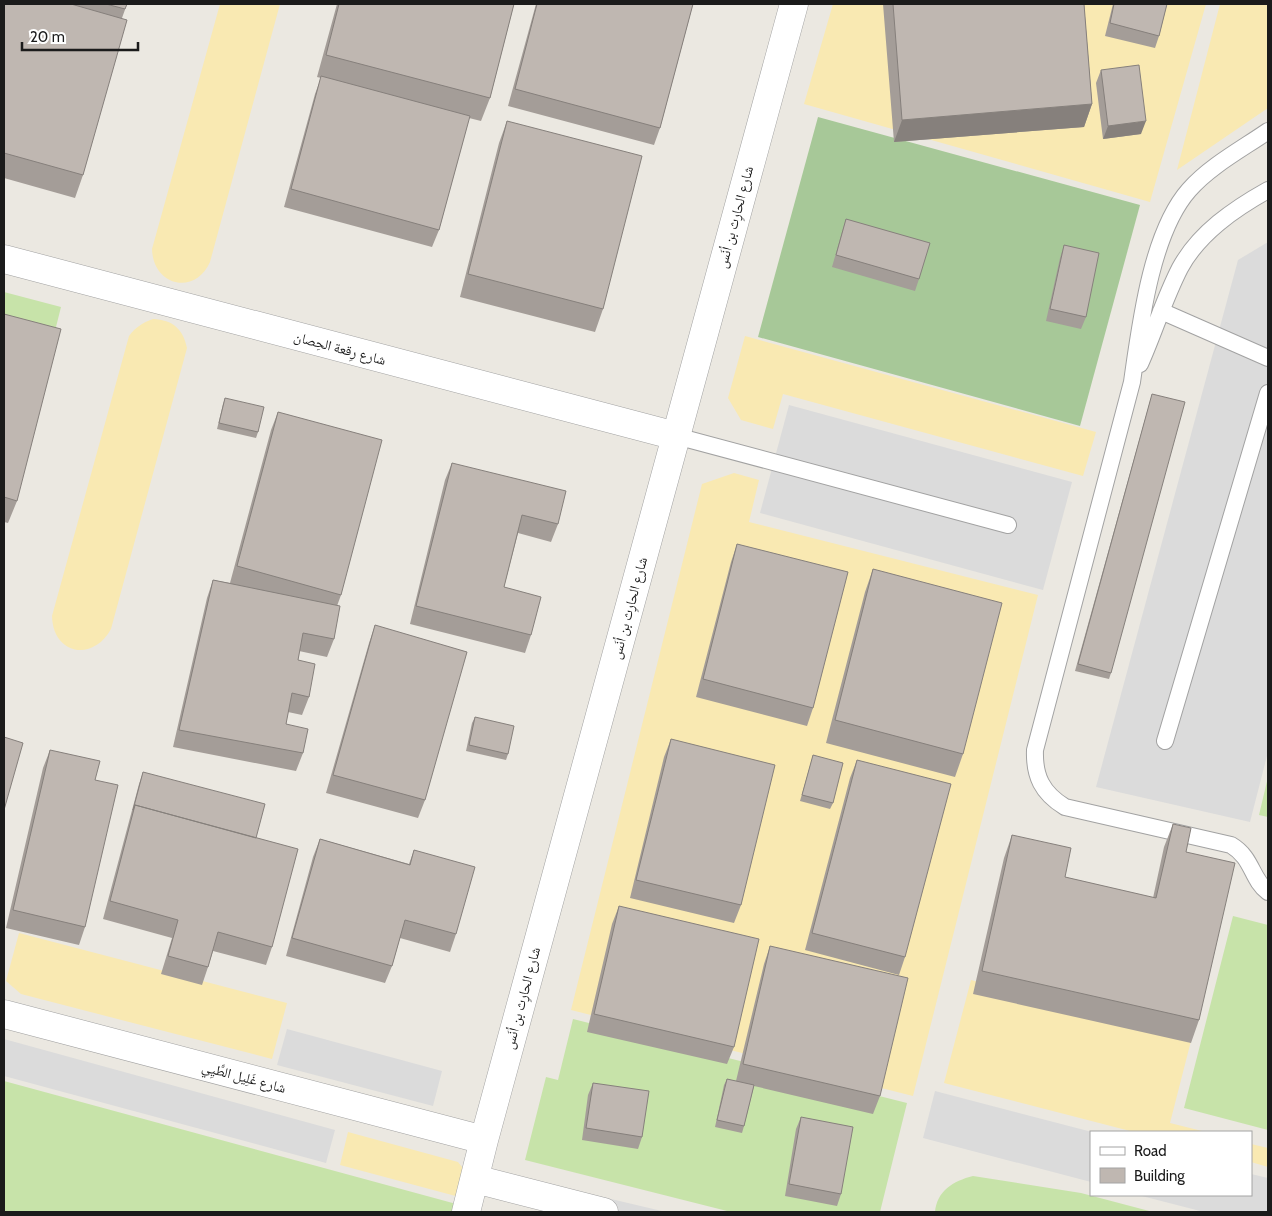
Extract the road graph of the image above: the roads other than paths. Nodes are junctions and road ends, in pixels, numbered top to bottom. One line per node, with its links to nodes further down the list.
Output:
1 (794, 4): 9 (street, شارع الحارِث بن أنَس)
2 (1268, 131): 7 (lane)
3 (1268, 190): 5 (lane)
4 (4, 259): 9 (street, شارع رِقعة الحِصان)
5 (1161, 311): 6 (lane); 7 (lane)
6 (1268, 358)
7 (1132, 382): 12 (lane)
8 (1268, 394): 11 (lane)
9 (676, 436): 10 (lane); 14 (street, شارع الحارِث بن أنَس)
10 (1008, 525)
11 (1165, 741)
12 (1268, 892)
13 (4, 1014): 14 (street, شارع غَلِيل الطَّيِي)
14 (484, 1140): 15 (street, شارع الحارِث بن أنَس)
15 (474, 1179): 16 (street, شارع الحارِث بن أنَس); 17 (street)
16 (466, 1212)
17 (604, 1212)

